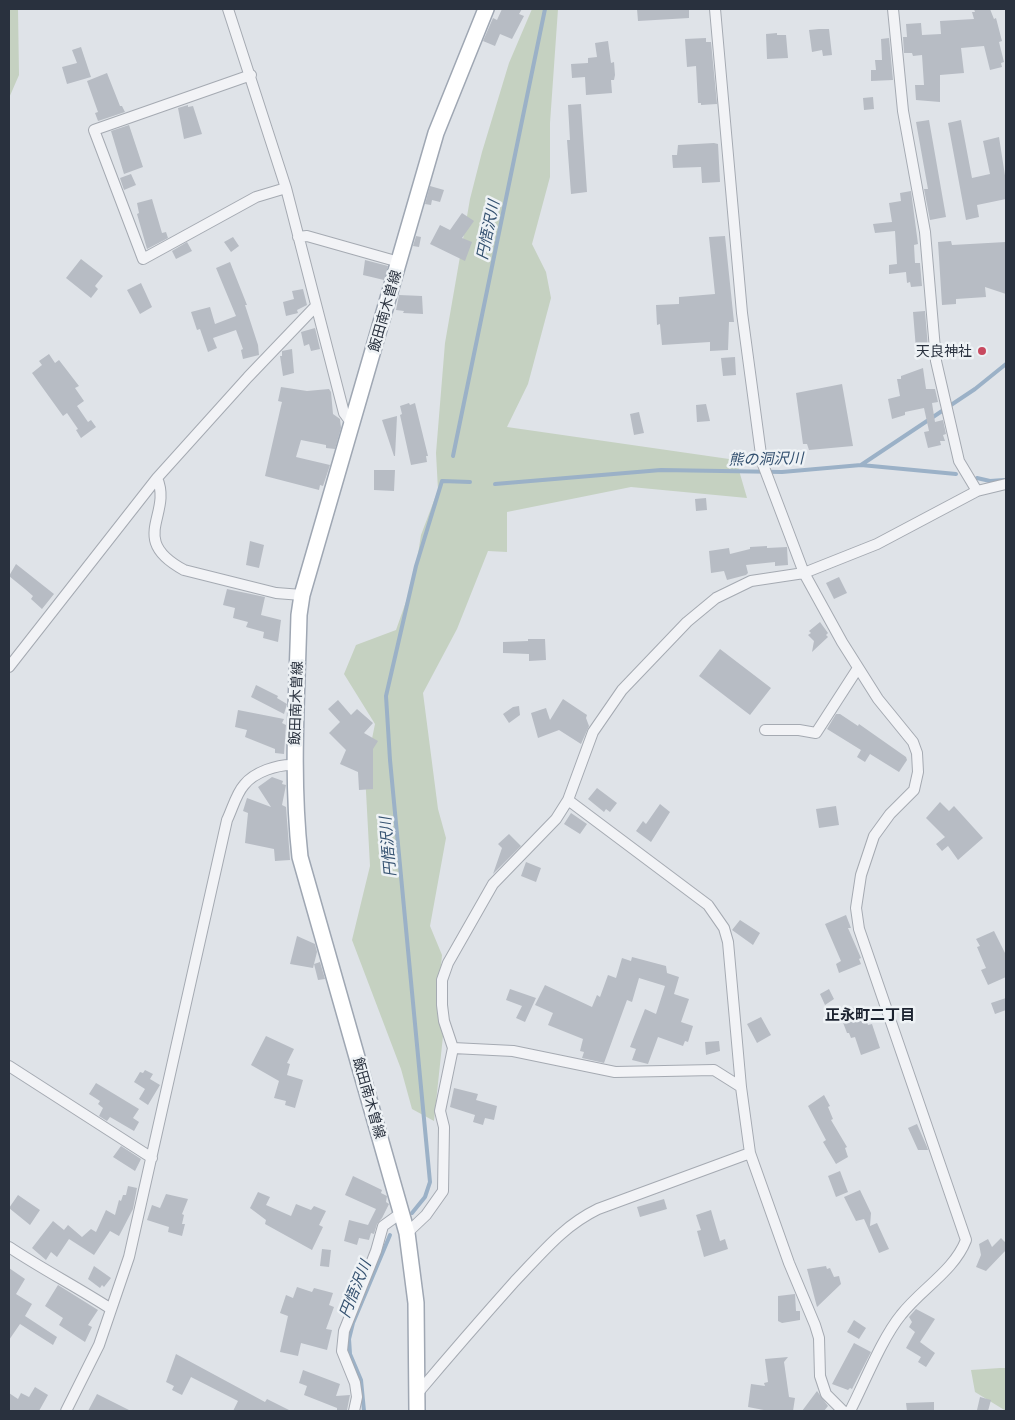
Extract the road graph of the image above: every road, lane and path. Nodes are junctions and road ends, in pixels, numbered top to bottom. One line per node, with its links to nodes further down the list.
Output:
1 (228, 9): 5 (street)
2 (486, 9): 8 (main road, 飯田南木曽線)
3 (716, 9): 14 (street)
4 (894, 9): 13 (street)
5 (251, 75): 6 (street); 6 (street)
6 (286, 188): 7 (street)
7 (298, 237): 8 (street); 9 (street)
8 (399, 262): 10 (main road, 飯田南木曽線)
9 (315, 307): 10 (street); 11 (street)
10 (352, 424): 15 (main road, 飯田南木曽線)
11 (157, 478): 15 (street); 16 (street)
12 (1006, 484): 13 (street)
13 (977, 491): 14 (street)
14 (804, 573): 17 (street); 20 (street)
15 (302, 595): 19 (main road, 飯田南木曽線)
16 (9, 667)
17 (858, 668): 18 (street); 35 (street)
18 (765, 730)
19 (294, 765): 25 (street); 26 (main road, 飯田南木曽線)
20 (568, 800): 21 (street); 23 (street)
21 (453, 1048): 23 (street); 27 (street)
22 (9, 1066): 25 (street)
23 (741, 1086): 24 (street)
24 (750, 1153): 30 (street); 34 (street)
25 (152, 1158): 29 (street)
26 (401, 1213): 27 (main road, 飯田南木曽線); 32 (street)
27 (407, 1233): 30 (main road, 飯田南木曽線)
28 (9, 1246): 29 (street)
29 (111, 1308): 31 (street)
30 (417, 1394): 33 (main road, 飯田南木曽線)
31 (66, 1411)
32 (354, 1411)
33 (417, 1411)
34 (843, 1411)
35 (850, 1411)

